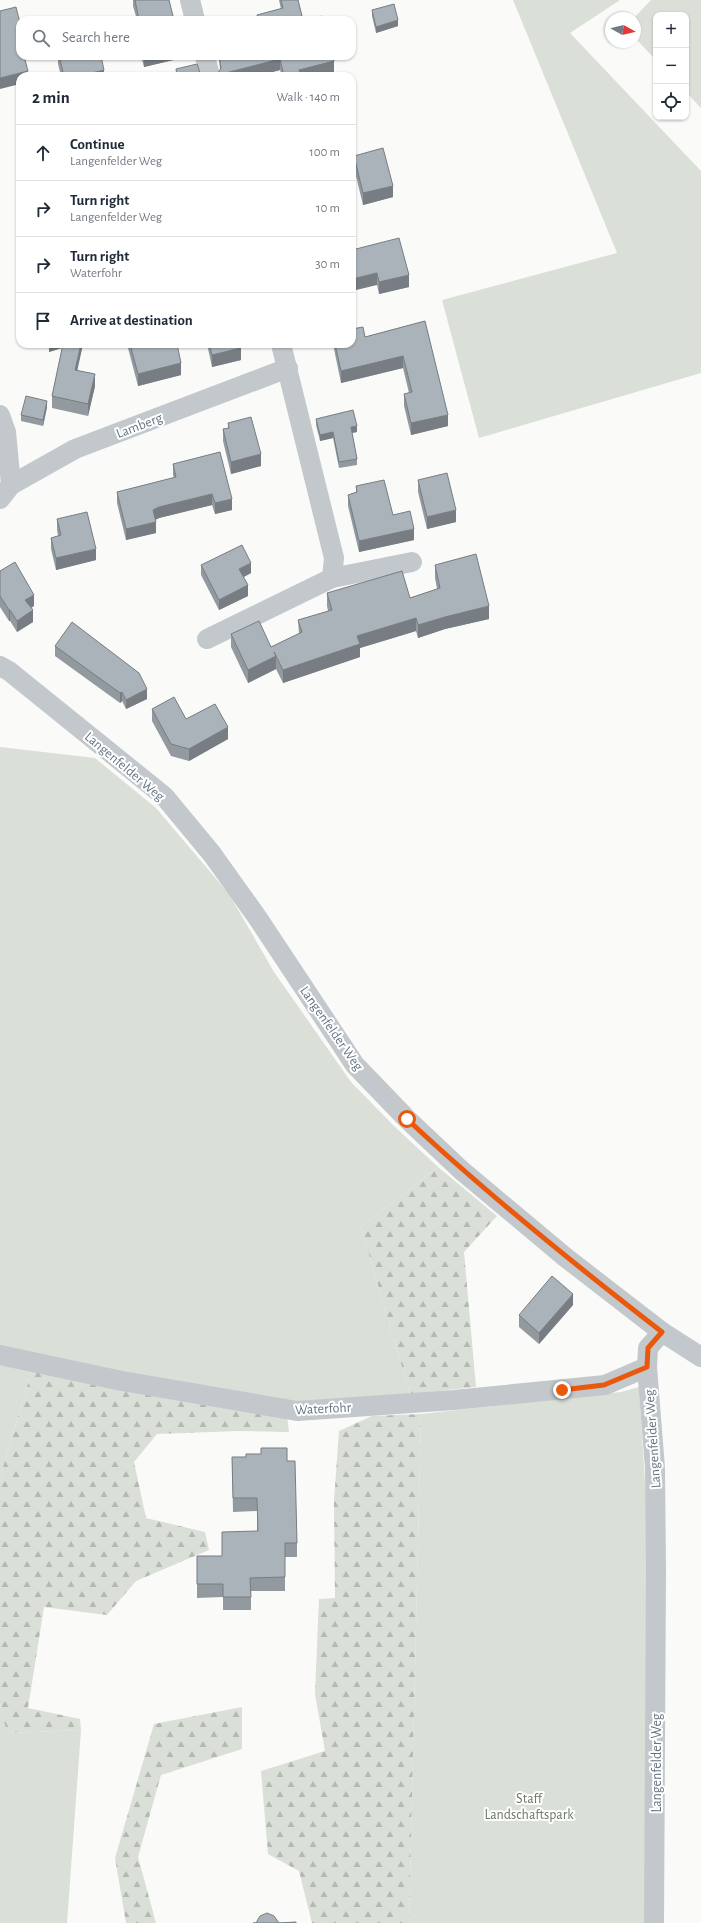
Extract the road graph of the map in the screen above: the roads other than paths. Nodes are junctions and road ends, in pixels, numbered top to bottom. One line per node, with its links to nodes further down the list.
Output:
1 (190, 0): 2 (street)
2 (194, 16)
3 (206, 60): 4 (street)
4 (209, 72)
5 (282, 348): 6 (street)
6 (288, 368): 8 (street, Lamberg); 10 (street)
7 (0, 415): 8 (street)
8 (6, 492)
9 (412, 562): 10 (street)
10 (332, 578): 11 (street)
11 (207, 639)
12 (0, 666): 13 (street, Langenfelder Weg)
13 (662, 1332): 15 (street); 16 (street, Langenfelder Weg)
14 (0, 1355): 16 (street, Waterfohr)
15 (701, 1357)
16 (647, 1367): 17 (street, Langenfelder Weg)
17 (654, 1923)

